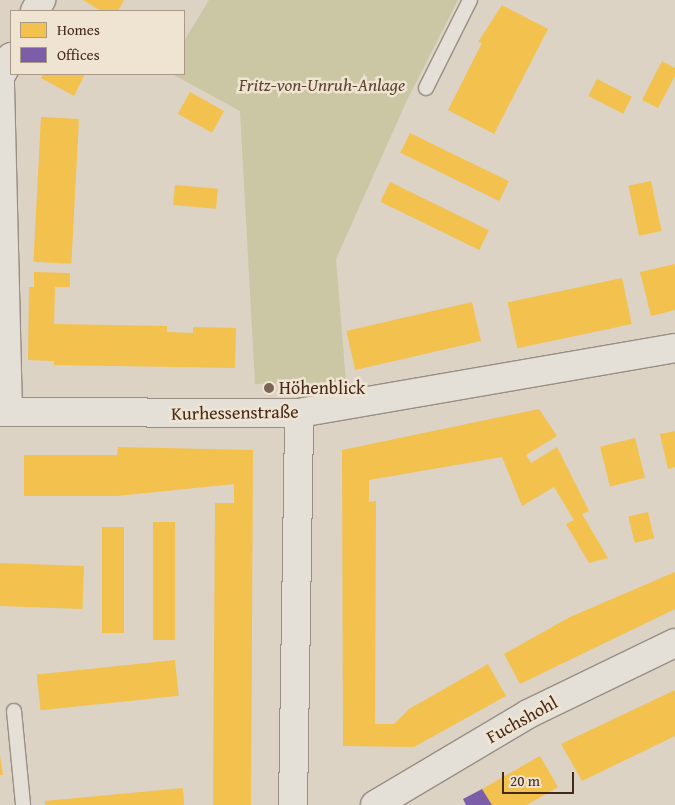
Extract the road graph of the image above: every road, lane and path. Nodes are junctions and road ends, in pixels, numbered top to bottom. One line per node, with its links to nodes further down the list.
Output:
1 (470, 0): 4 (lane)
2 (10, 58): 3 (street)
3 (0, 77): 6 (street)
4 (426, 88)
5 (675, 348): 7 (street, Kurhessenstraße)
6 (4, 412): 7 (street, Kurhessenstraße)
7 (299, 413): 11 (street)
8 (675, 643): 12 (street, Fuchshohl)
9 (14, 711): 10 (lane)
10 (23, 805)
11 (293, 805)
12 (375, 805)

